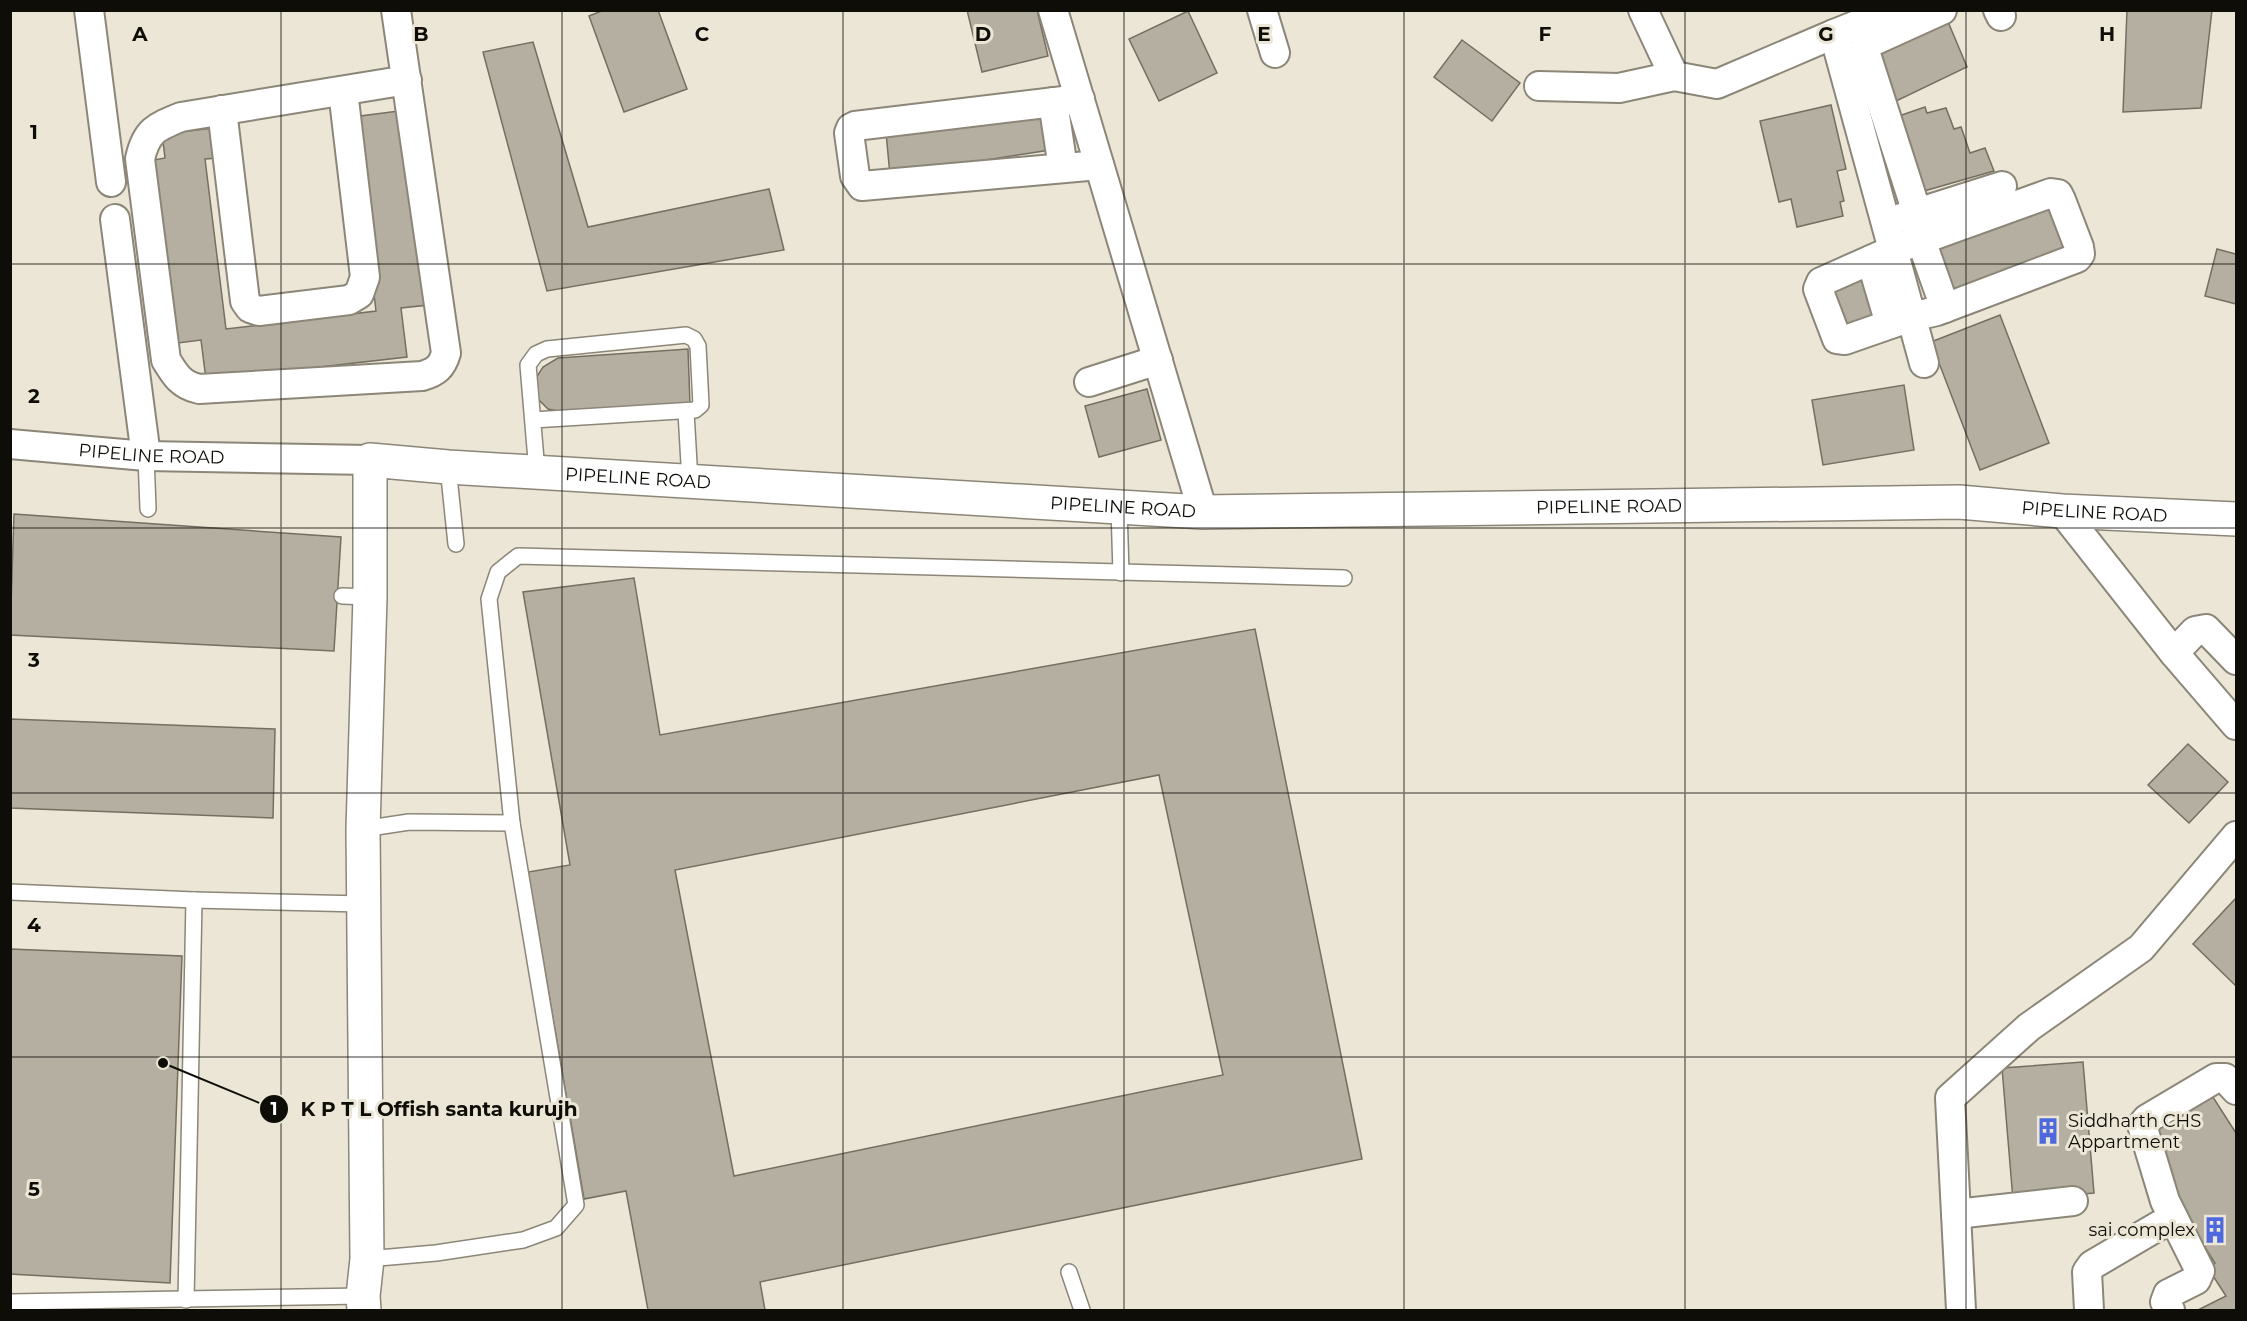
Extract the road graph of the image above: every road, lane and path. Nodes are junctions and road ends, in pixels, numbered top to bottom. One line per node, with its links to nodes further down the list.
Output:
1 (89, 10): 18 (street)
2 (396, 10): 11 (street)
3 (1053, 10): 14 (street)
4 (1262, 10): 9 (street)
5 (1643, 10): 10 (street)
6 (1894, 10): 8 (street)
7 (1942, 10): 22 (street)
8 (1834, 34): 10 (street); 21 (street)
9 (1275, 53)
10 (1674, 76): 12 (street)
11 (406, 80): 13 (street); 15 (street)
12 (1539, 86)
13 (343, 91): 15 (street); 15 (street)
14 (1066, 101): 16 (street); 17 (street); 17 (street)
15 (222, 110)
16 (1099, 165): 17 (street); 26 (street)
17 (1063, 168)
18 (111, 183)
19 (2002, 186): 22 (street)
20 (115, 219): 32 (street)
21 (1886, 223): 22 (street); 23 (street)
22 (1919, 226): 23 (street); 24 (street); 24 (street)
23 (1882, 255): 25 (street); 25 (street)
24 (1945, 308): 25 (street)
25 (1900, 321): 27 (street)
26 (1158, 360): 28 (street); 40 (street)
27 (1924, 363)
28 (1090, 381)
29 (686, 412): 30 (lane); 30 (lane); 36 (lane)
30 (533, 420): 35 (lane)
31 (10, 444): 32 (street, PIPELINE ROAD)
32 (146, 456): 33 (street, PIPELINE ROAD); 38 (lane)
33 (370, 460): 34 (street, PIPELINE ROAD); 49 (street)
34 (448, 467): 35 (street, PIPELINE ROAD); 42 (lane)
35 (537, 472): 36 (street, PIPELINE ROAD)
36 (690, 481): 37 (street, PIPELINE ROAD)
37 (1119, 507): 40 (street, PIPELINE ROAD); 43 (lane)
38 (148, 509)
39 (2062, 511): 40 (street, PIPELINE ROAD); 41 (street, PIPELINE ROAD); 45 (street)
40 (1203, 512)
41 (2236, 519)
42 (456, 544)
43 (1122, 573): 44 (lane); 48 (lane)
44 (1344, 578)
45 (2174, 653): 46 (street); 47 (street)
46 (2236, 660)
47 (2234, 717)
48 (512, 823): 49 (lane); 58 (lane)
49 (363, 829): 53 (street)
50 (2236, 836): 56 (street)
51 (10, 892): 52 (lane)
52 (194, 900): 53 (lane); 60 (lane)
53 (363, 904): 58 (street)
54 (2236, 1090): 66 (street)
55 (2073, 1201): 56 (street)
56 (1956, 1214): 64 (street)
57 (2160, 1225): 65 (street)
58 (367, 1258): 62 (street)
59 (1070, 1272): 63 (lane)
60 (186, 1300): 61 (lane); 62 (lane)
61 (10, 1302)
62 (363, 1303)
63 (1082, 1311)
64 (1960, 1311)
65 (2089, 1311)
66 (2170, 1311)

